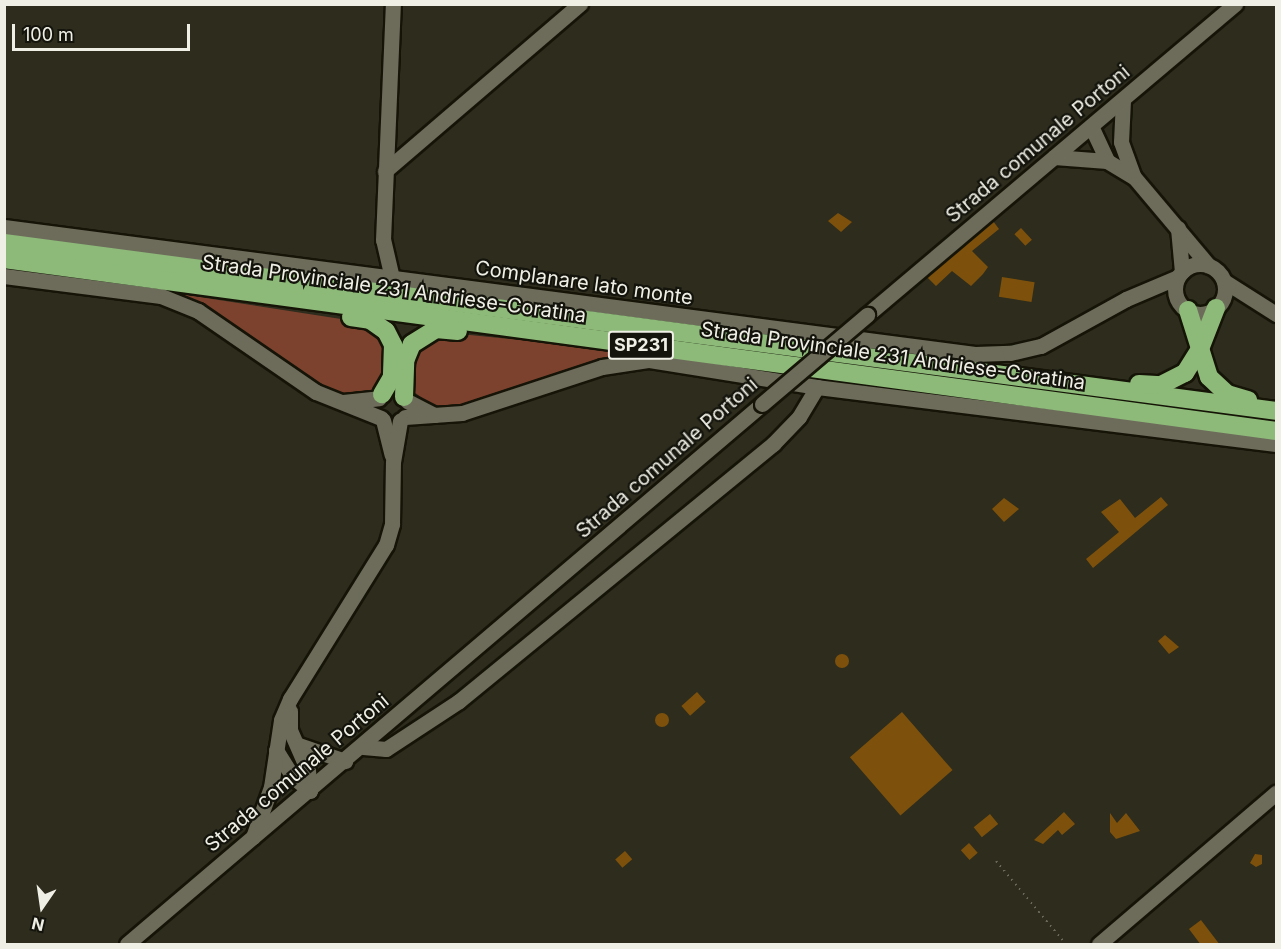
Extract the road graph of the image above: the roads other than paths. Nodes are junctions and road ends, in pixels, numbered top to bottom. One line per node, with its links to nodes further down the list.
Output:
1 (393, 4): 9 (street)
2 (580, 4): 9 (street)
3 (1235, 4): 4 (street, Strada comunale Portoni)
4 (1123, 100): 5 (street, Strada comunale Portoni); 6 (street)
5 (1091, 126): 6 (street); 7 (street, Strada comunale Portoni); 8 (street)
6 (1121, 142): 10 (street)
7 (1054, 157): 8 (street); 43 (street, Strada comunale Portoni, bridge)
8 (1107, 161): 10 (street)
9 (385, 171): 13 (street)
10 (1134, 177): 12 (street)
11 (4, 227): 18 (street, Complanare lato monte)
12 (1178, 228): 16 (street); 17 (street)
13 (383, 240): 18 (street); 20 (street)
14 (4, 243): 30 (highway, Strada Provinciale 231 Andriese-Coratina / SP231)
15 (4, 259): 23 (highway, Strada Provinciale 231 Andriese-Coratina / SP231)
16 (1209, 266): 17 (street); 21 (street)
17 (1180, 274): 22 (street, Complanare lato monte); 25 (street)
18 (370, 275): 20 (street, Complanare lato monte)
19 (4, 276): 33 (street)
20 (392, 278): 22 (street, Complanare lato monte)
21 (1224, 281): 24 (street); 26 (street)
22 (1146, 292): 25 (street)
23 (263, 294): 28 (highway, Strada Provinciale 231 Andriese-Coratina / SP231); 32 (highway)
24 (1258, 305): 26 (street); 27 (street)
25 (1184, 306): 26 (street); 29 (highway)
26 (1217, 307): 29 (highway)
27 (1276, 314)
28 (555, 333): 35 (highway); 38 (highway, Strada Provinciale 231 Andriese-Coratina / SP231)
29 (1200, 349): 30 (highway); 34 (highway)
30 (1027, 378): 36 (highway, Strada Provinciale 231 Andriese-Coratina / SP231)
31 (817, 387): 35 (street); 39 (street); 43 (street)
32 (380, 396): 33 (street); 35 (street); 37 (street)
33 (339, 402): 37 (street)
34 (1276, 404)
35 (404, 409): 37 (street); 40 (street)
36 (1276, 411)
37 (382, 419): 40 (street)
38 (1276, 431)
39 (1276, 444)
40 (393, 462): 41 (street)
41 (290, 699): 42 (street); 44 (street)
42 (299, 745): 45 (street); 46 (street)
43 (363, 747): 45 (street, Strada comunale Portoni)
44 (276, 750): 46 (street); 48 (street)
45 (345, 761): 46 (street, Strada comunale Portoni)
46 (310, 790): 48 (street, Strada comunale Portoni)
47 (1276, 793): 50 (street)
48 (254, 837): 49 (street, Strada comunale Portoni)
49 (127, 945)
50 (1099, 945)

